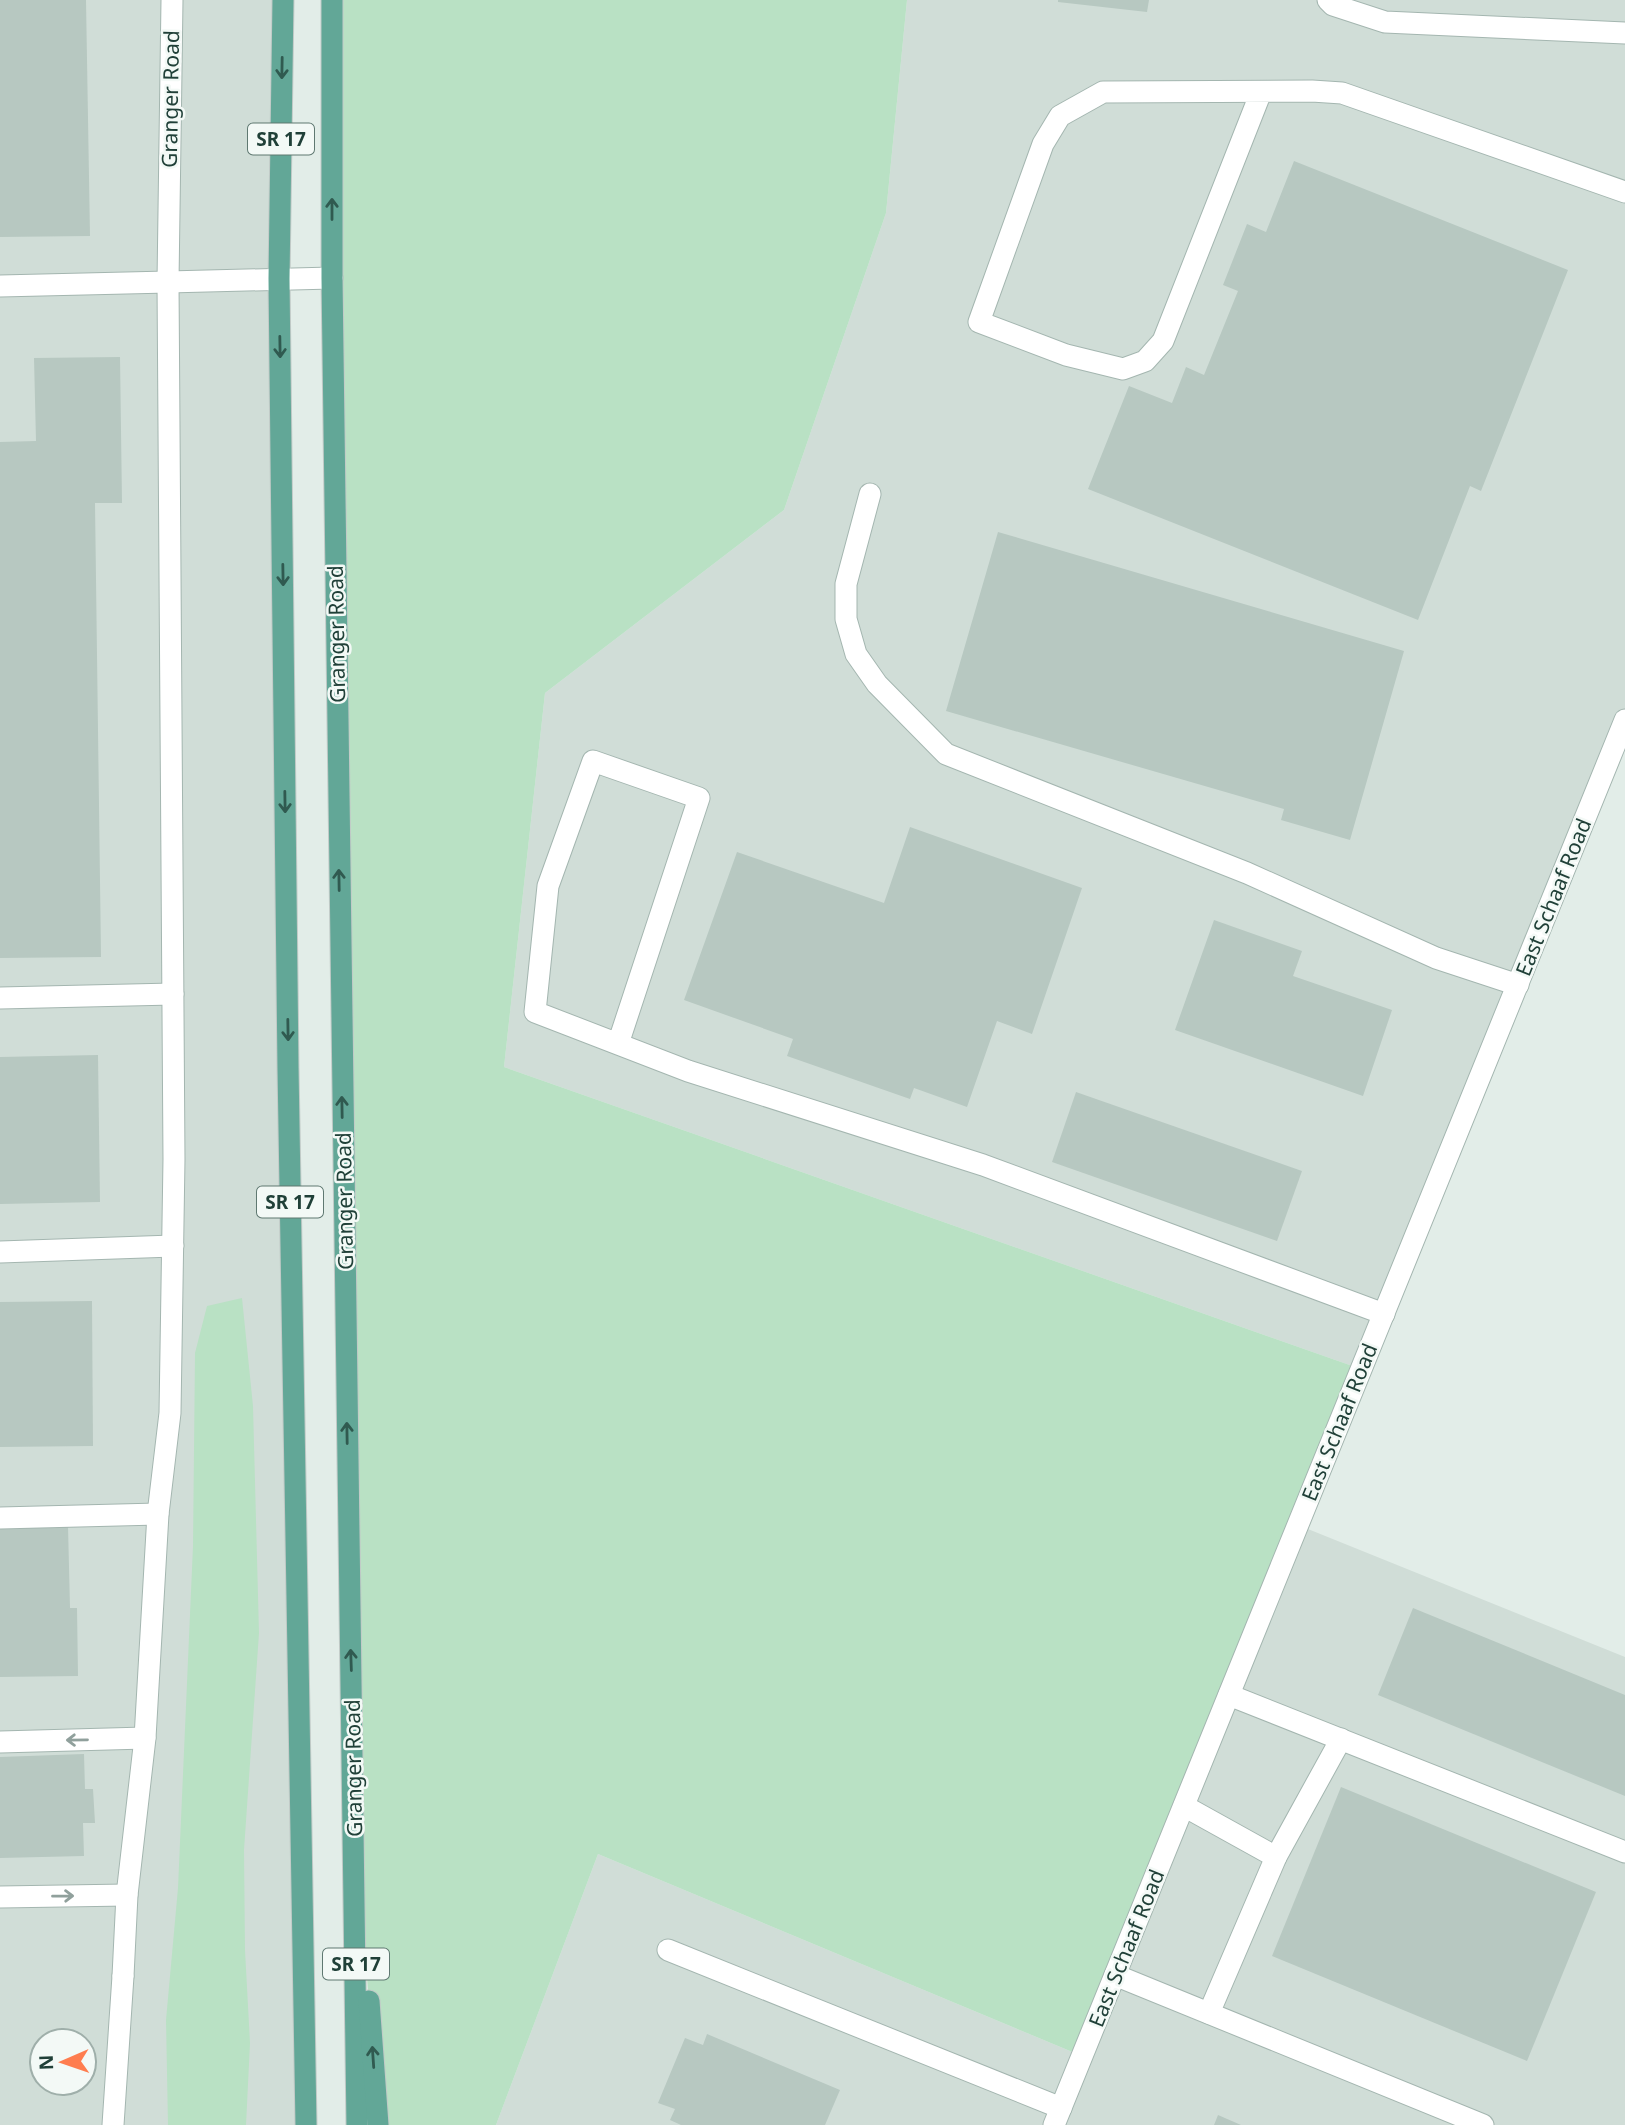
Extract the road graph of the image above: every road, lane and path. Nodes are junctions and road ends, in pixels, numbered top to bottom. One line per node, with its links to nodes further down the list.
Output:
1 (172, 0): 10 (street, Granger Road)
2 (283, 0): 9 (main road, SR 17, one-way to 9)
3 (332, 0): 8 (main road, Granger Road / SR 17, one-way to 3)
4 (1328, 0): 5 (street)
5 (1625, 33)
6 (1261, 92): 6 (street); 7 (street)
7 (1625, 192)
8 (332, 278): 9 (street); 27 (main road, Granger Road / SR 17, one-way to 8)
9 (279, 279): 10 (street); 38 (main road, SR 17, one-way to 38)
10 (168, 282): 11 (street); 15 (street, Granger Road)
11 (0, 286)
12 (870, 494): 14 (street)
13 (1625, 720): 14 (street, East Schaaf Road)
14 (1518, 985): 20 (street, East Schaaf Road)
15 (173, 994): 16 (street); 18 (street, Granger Road)
16 (0, 998)
17 (618, 1044): 17 (street); 20 (street)
18 (173, 1246): 19 (street); 21 (street, Granger Road)
19 (0, 1252)
20 (1384, 1314): 23 (street, East Schaaf Road)
21 (158, 1514): 22 (street); 24 (street, Granger Road)
22 (0, 1518)
23 (1229, 1695): 25 (street); 28 (street, East Schaaf Road)
24 (145, 1738): 26 (street, one-way to 26); 31 (street, Granger Road)
25 (1341, 1739): 29 (street); 30 (street)
26 (0, 1742)
27 (354, 1802): 39 (main road, Granger Road / SR 17); 40 (main road, one-way to 27)
28 (1184, 1806): 30 (street); 34 (street, East Schaaf Road)
29 (1625, 1852)
30 (1276, 1857): 35 (street)
31 (127, 1895): 32 (street, one-way to 31); 37 (street, Granger Road)
32 (0, 1897)
33 (668, 1950): 36 (street)
34 (1115, 1975): 35 (street); 36 (street, East Schaaf Road)
35 (1209, 2013): 41 (street)
36 (1058, 2116)
37 (113, 2125)
38 (306, 2125)
39 (357, 2125)
40 (379, 2125)
41 (1483, 2125)

